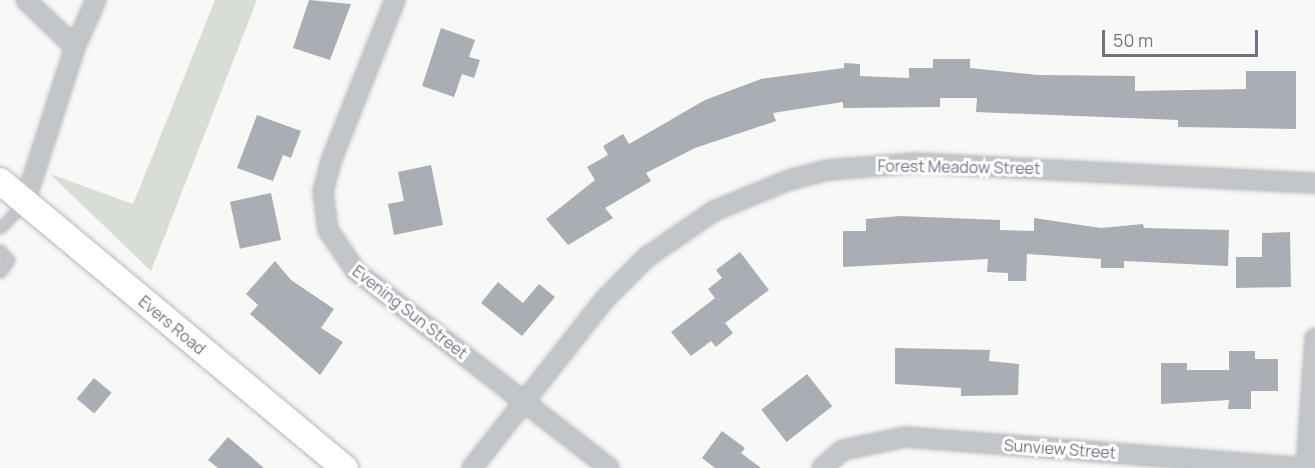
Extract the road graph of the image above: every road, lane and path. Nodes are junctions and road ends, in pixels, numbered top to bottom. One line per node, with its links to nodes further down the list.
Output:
1 (26, 0): 4 (street)
2 (96, 0): 4 (street)
3 (395, 0): 12 (street, Evening Sun Street)
4 (75, 47): 7 (street)
5 (0, 181): 7 (main road, Evers Road)
6 (1315, 183): 12 (street, Forest Meadow Street)
7 (24, 202): 8 (lane); 13 (main road, Evers Road)
8 (0, 228)
9 (0, 250): 10 (lane)
10 (0, 272)
11 (1315, 338): 17 (street)
12 (523, 401): 14 (street, Forest Meadow Street); 15 (street, Evening Sun Street)
13 (345, 468)
14 (472, 468)
15 (609, 468)
16 (822, 468): 17 (street, Sunview Street)
17 (1306, 468)

